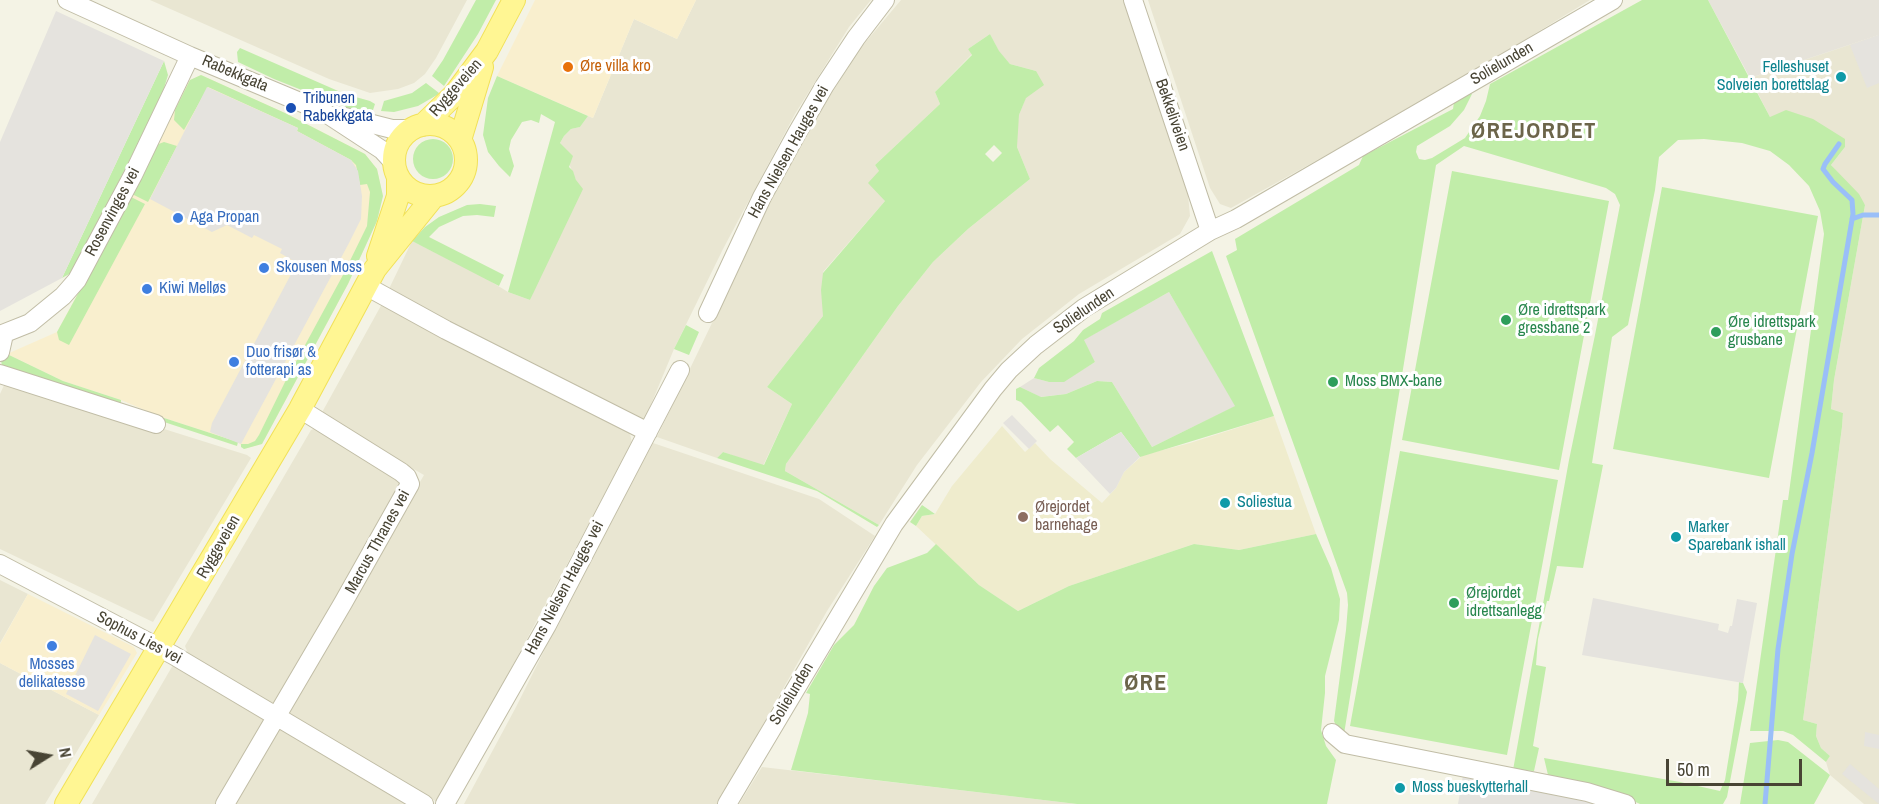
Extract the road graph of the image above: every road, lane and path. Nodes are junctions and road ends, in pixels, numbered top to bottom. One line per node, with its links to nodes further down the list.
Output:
1 (67, 0): 7 (street, Rabekkgata)
2 (514, 0): 6 (main road, Ryggeveien)
3 (885, 0): 15 (street, Hans Nielsen Hauges vei)
4 (1133, 0): 13 (street, Bekkeliveien)
5 (1613, 0): 13 (street, Solielunden)
6 (487, 51): 9 (main road, Ryggeveien); 10 (main road, Ryggeveien)
7 (190, 56): 8 (street, Rabekkgata); 16 (street, Rosenvinges vei)
8 (324, 112): 9 (street); 11 (street, Rabekkgata)
9 (417, 127): 10 (main road); 11 (main road)
10 (460, 140): 12 (main road)
11 (396, 170): 12 (main road); 14 (main road, Ryggeveien)
12 (434, 196): 14 (main road, Ryggeveien)
13 (1210, 231): 31 (street, Solielunden)
14 (370, 278): 20 (main road, Ryggeveien); 22 (street)
15 (708, 313)
16 (2, 334): 17 (street)
17 (0, 352)
18 (680, 370): 22 (street, Hans Nielsen Hauges vei)
19 (0, 374): 21 (street)
20 (300, 409): 24 (main road, Ryggeveien); 25 (street, Marcus Thranes vei)
21 (156, 424)
22 (648, 432): 30 (street, Hans Nielsen Hauges vei)
23 (0, 564): 24 (street, Sophus Lies vei)
24 (159, 648): 25 (street, Sophus Lies vei); 27 (main road, Ryggeveien)
25 (277, 715): 28 (street, Marcus Thranes vei); 29 (street)
26 (1332, 733): 32 (street)
27 (66, 804)
28 (225, 804)
29 (424, 804)
30 (445, 804)
31 (728, 804)
32 (1626, 804)

